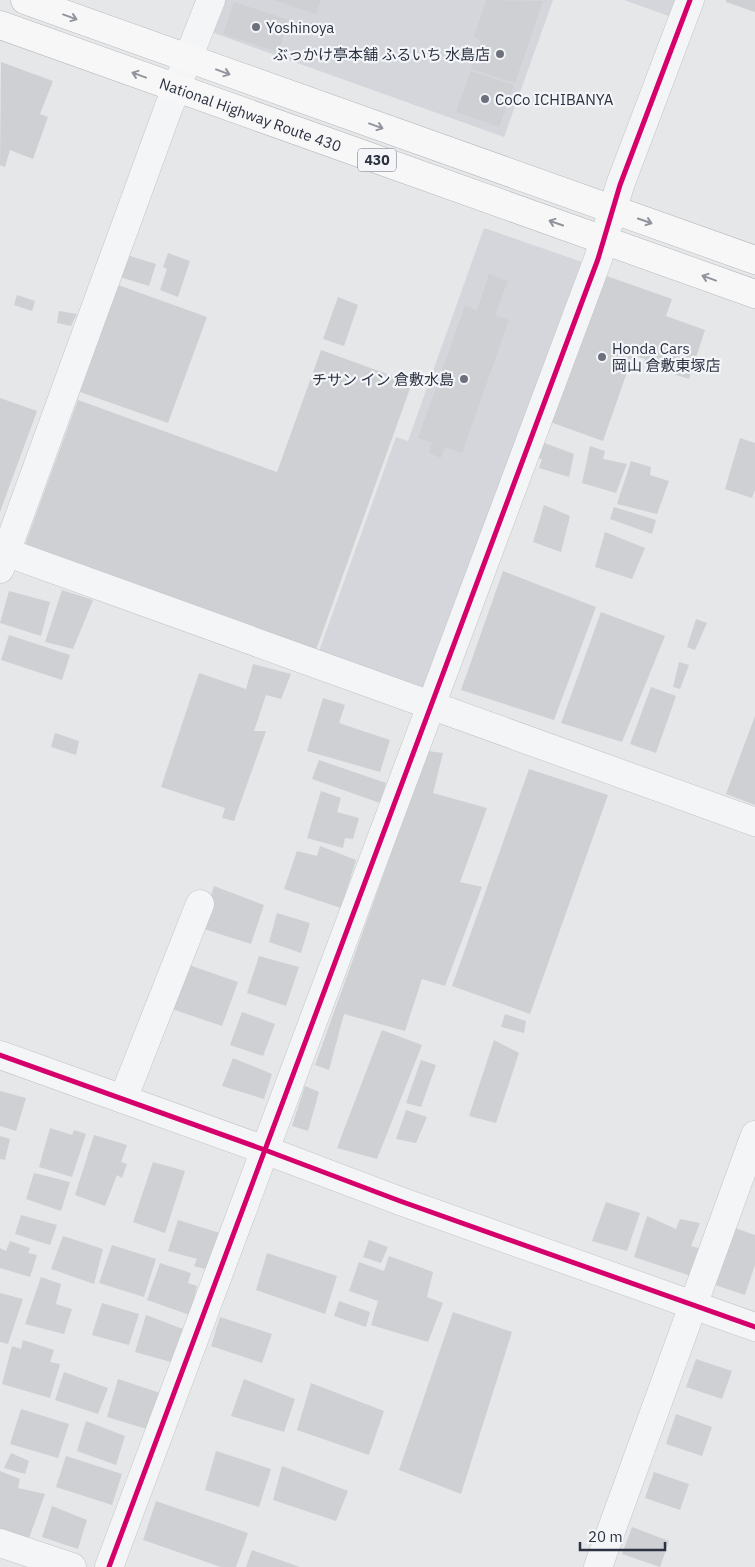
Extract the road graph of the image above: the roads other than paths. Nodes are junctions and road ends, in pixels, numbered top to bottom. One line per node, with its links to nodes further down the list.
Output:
1 (25, 0): 5 (highway, National Highway Route 430 / 430, one-way to 5)
2 (211, 0): 5 (street)
3 (690, 0): 7 (street)
4 (0, 25): 6 (highway, National Highway Route 430 / 430, one-way to 4)
5 (188, 60): 6 (street); 7 (highway, National Highway Route 430 / 430, one-way to 7)
6 (176, 89): 8 (highway, National Highway Route 430 / 430, one-way to 6); 11 (street)
7 (613, 210): 8 (street); 9 (highway, National Highway Route 430 / 430, one-way to 9)
8 (604, 240): 10 (highway, National Highway Route 430 / 430, one-way to 8); 12 (street)
9 (755, 260)
10 (755, 294)
11 (2, 557): 12 (street)
12 (432, 705): 13 (street); 18 (street)
13 (755, 822)
14 (200, 904): 16 (street)
15 (0, 1055): 16 (street)
16 (123, 1099): 18 (street)
17 (755, 1135): 19 (street)
18 (265, 1150): 19 (street); 23 (street)
19 (694, 1305): 20 (street); 24 (street)
20 (755, 1327)
21 (0, 1543): 22 (street)
22 (72, 1567)
23 (109, 1567)
24 (598, 1567)

